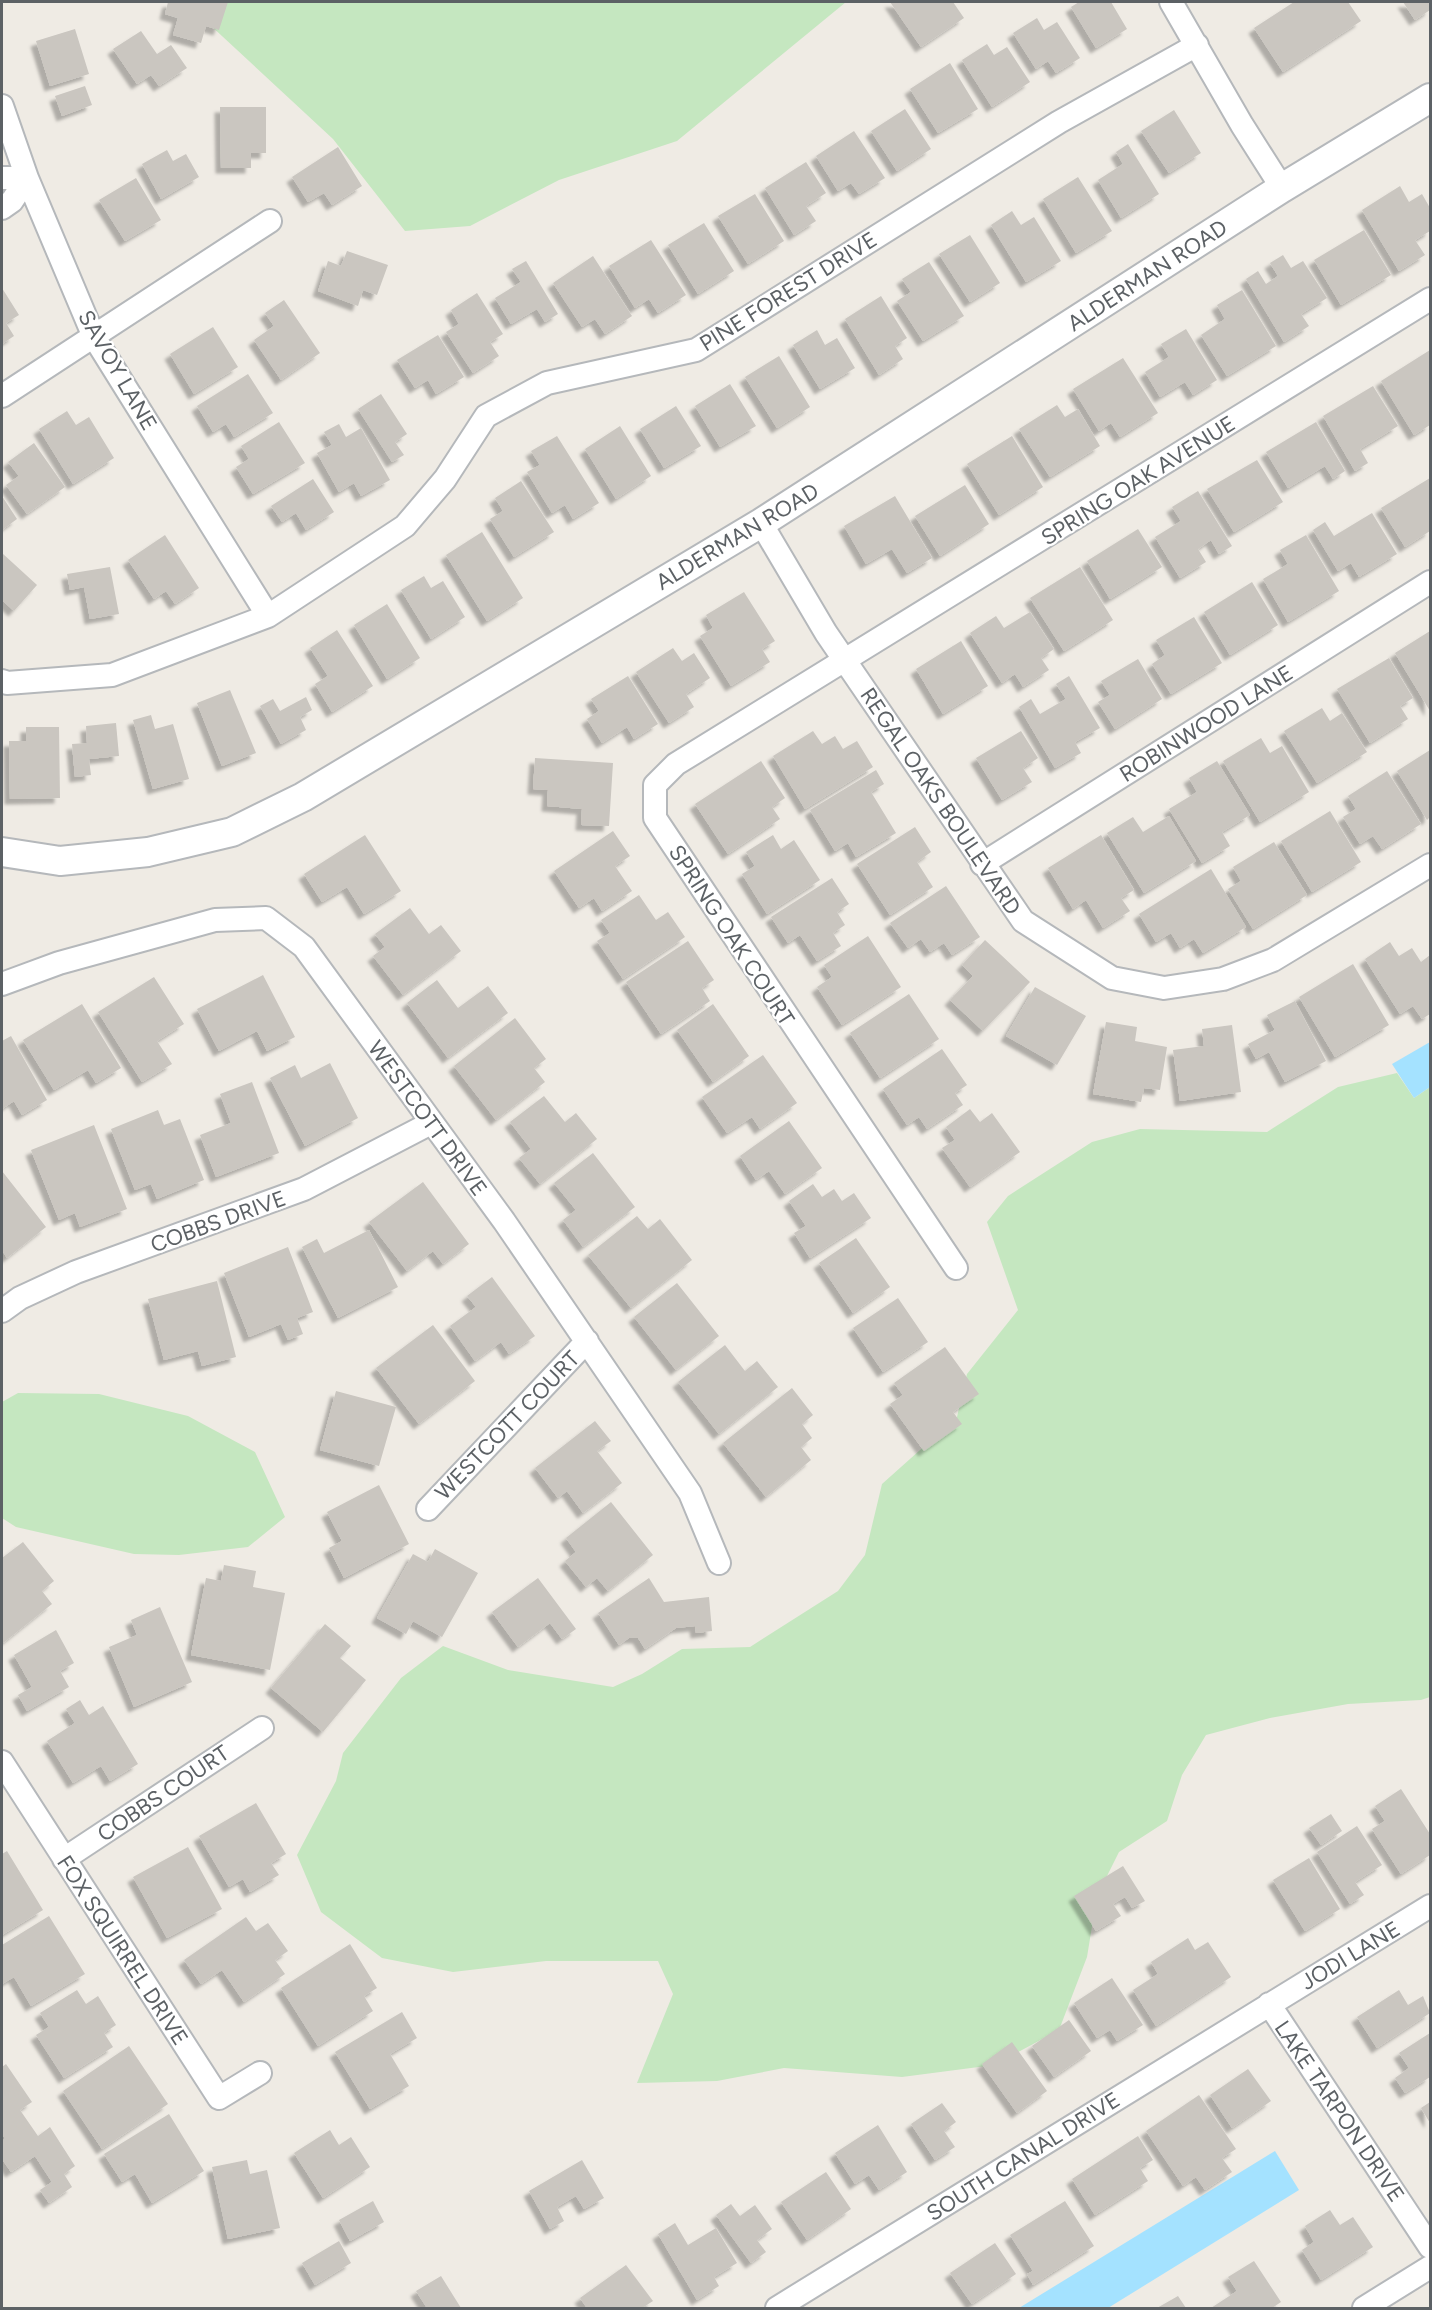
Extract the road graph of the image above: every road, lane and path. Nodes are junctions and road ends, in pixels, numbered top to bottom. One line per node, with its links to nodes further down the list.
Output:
1 (1171, 2): 2 (street)
2 (1197, 45): 7 (street); 15 (street, PINE FOREST DRIVE)
3 (1431, 98): 7 (street, ALDERMAN ROAD)
4 (2, 106): 6 (street, SAVOY LANE)
5 (2, 178): 6 (street)
6 (27, 178): 8 (street); 11 (street, SAVOY LANE)
7 (1282, 188): 13 (street, ALDERMAN ROAD)
8 (2, 208)
9 (270, 221): 11 (street)
10 (1431, 299): 16 (street, SPRING OAK AVENUE)
11 (94, 337): 12 (street); 15 (street, SAVOY LANE)
12 (2, 396)
13 (761, 523): 16 (street, REGAL OAKS BOULEVARD); 18 (street, ALDERMAN ROAD)
14 (1431, 582): 19 (street, ROBINWOOD LANE)
15 (268, 616): 17 (street, PINE FOREST DRIVE)
16 (846, 661): 19 (street, REGAL OAKS BOULEVARD); 23 (street, SPRING OAK COURT)
17 (2, 681)
18 (2, 852)
19 (982, 864): 20 (street, REGAL OAKS BOULEVARD)
20 (1431, 865)
21 (2, 984): 22 (street, WESTCOTT DRIVE)
22 (431, 1123): 24 (street, COBBS DRIVE); 25 (street, WESTCOTT DRIVE)
23 (956, 1268)
24 (2, 1311)
25 (587, 1341): 26 (street, WESTCOTT COURT); 27 (street, WESTCOTT DRIVE)
26 (428, 1509)
27 (719, 1563)
28 (262, 1728): 30 (street, COBBS COURT)
29 (2, 1762): 30 (street, FOX SQUIRREL DRIVE)
30 (64, 1859): 33 (street, FOX SQUIRREL DRIVE)
31 (1428, 1914): 32 (street, JODI LANE)
32 (1269, 2004): 34 (street, LAKE TARPON DRIVE); 36 (street, SOUTH CANAL DRIVE)
33 (260, 2073)
34 (1431, 2247)
35 (1431, 2267): 37 (street)
36 (777, 2308)
37 (1364, 2308)

